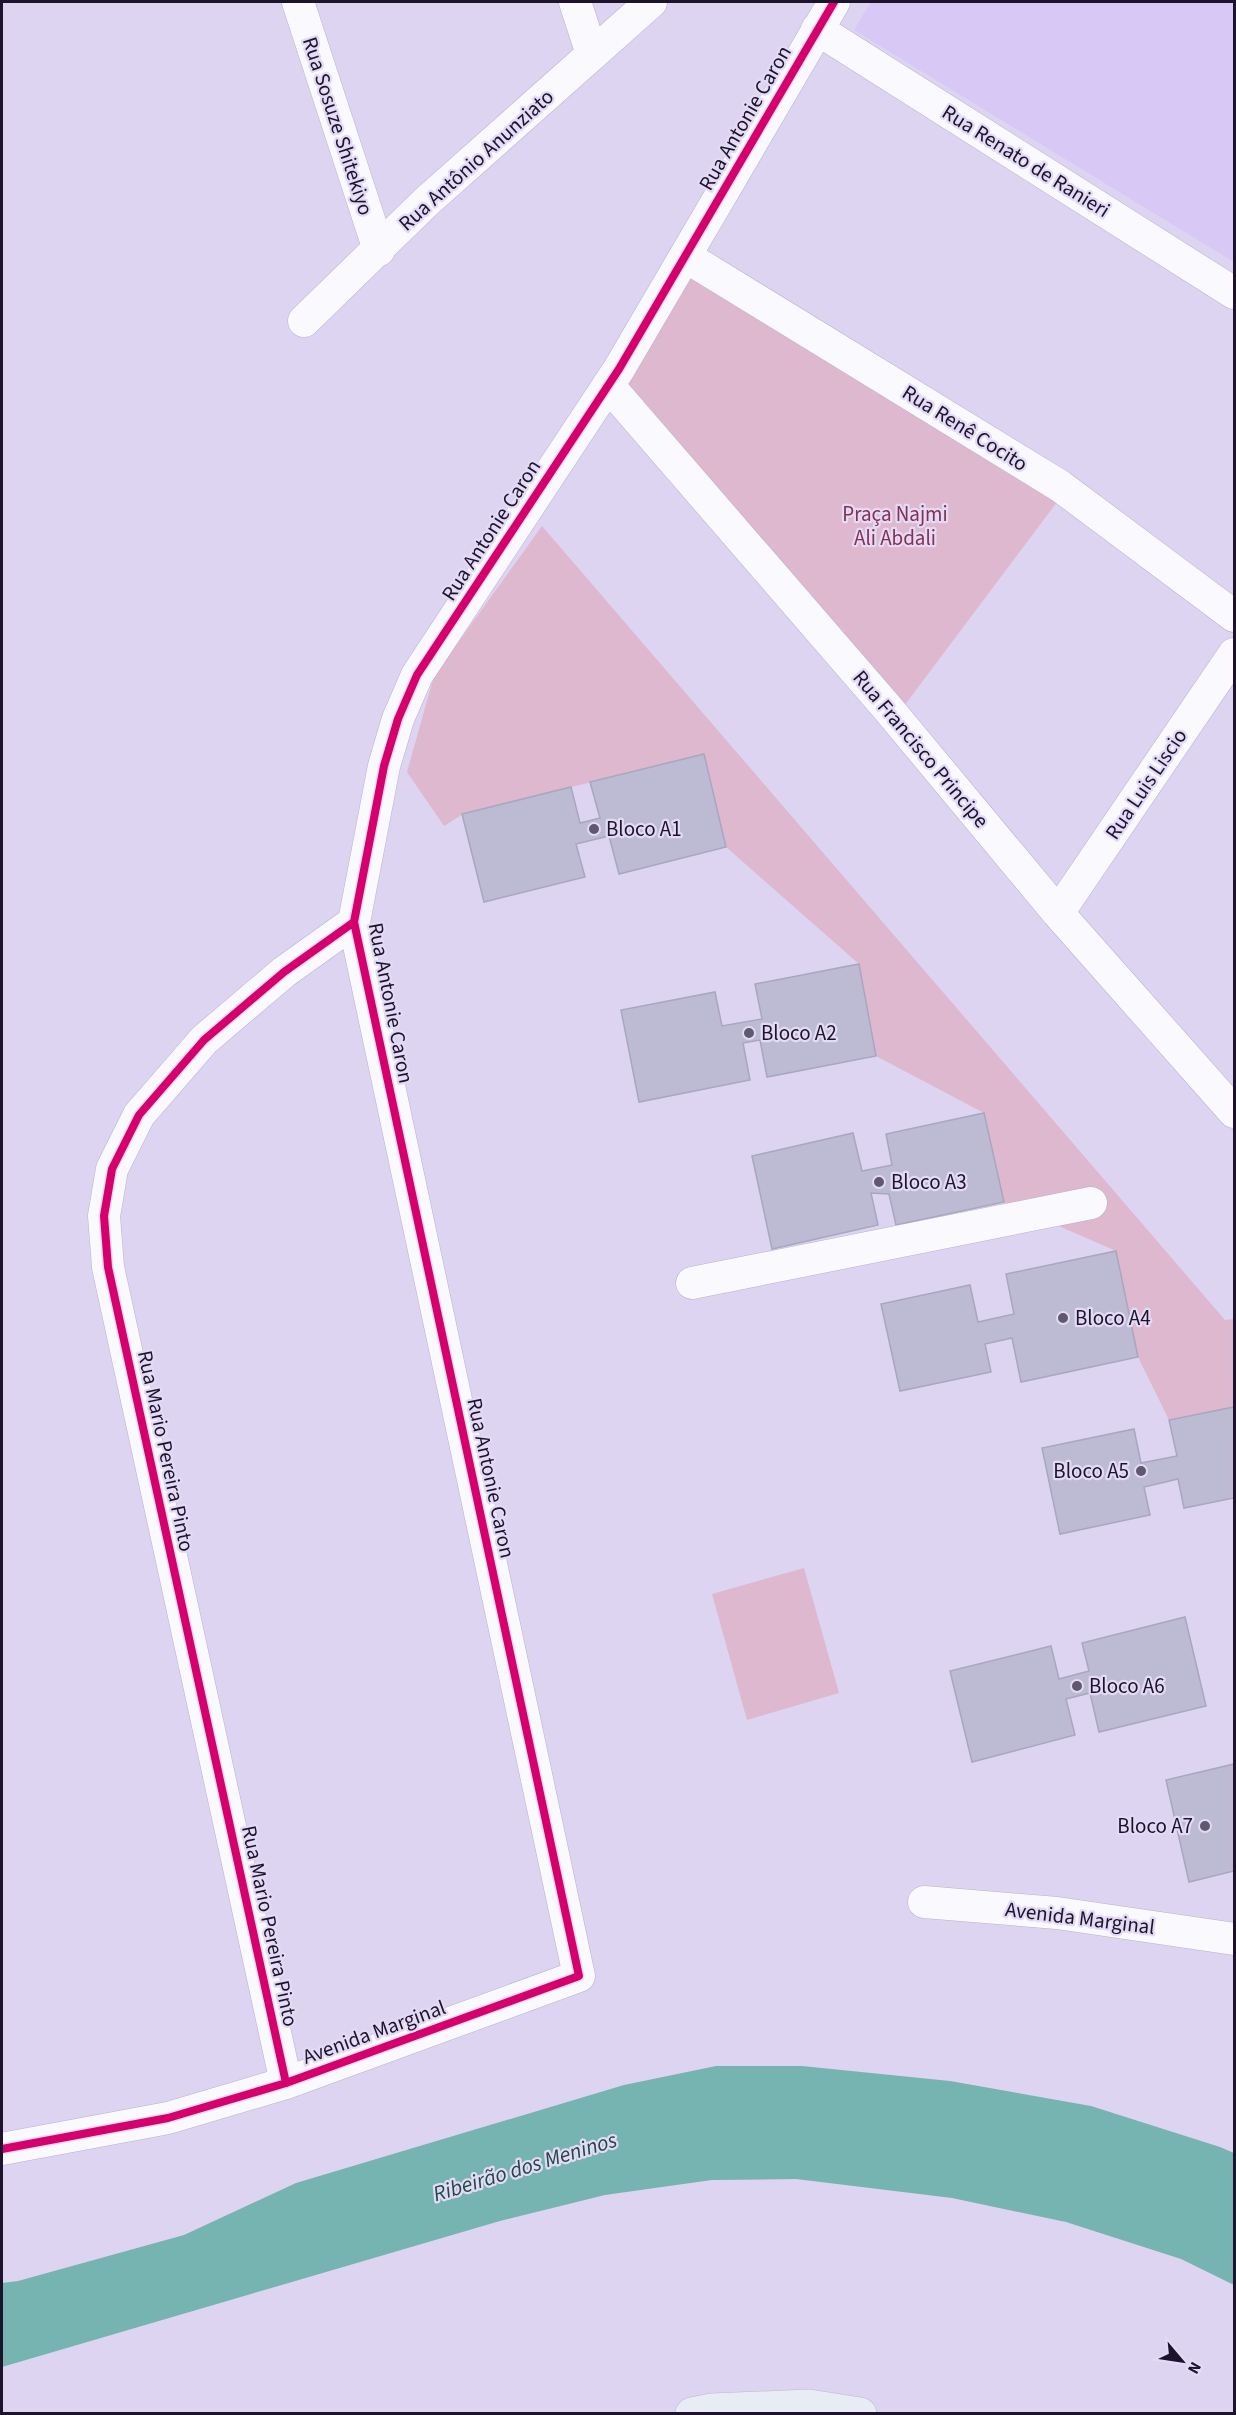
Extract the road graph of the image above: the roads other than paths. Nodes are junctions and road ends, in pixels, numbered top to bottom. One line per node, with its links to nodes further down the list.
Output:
1 (298, 2): 7 (street, Rua Sosuze Shitekiyo)
2 (575, 2): 6 (street)
3 (651, 2): 6 (street, Rua Antônio Anunziato)
4 (834, 2): 5 (street, Rua Antonie Caron)
5 (817, 29): 8 (street, Rua Antonie Caron); 9 (street, Rua Renato de Ranieri)
6 (592, 54): 7 (street, Rua Antônio Anunziato)
7 (379, 250): 10 (street, Rua Antônio Anunziato)
8 (685, 256): 11 (street, Rua Antonie Caron); 12 (street, Rua Renê Cocito)
9 (1234, 293)
10 (304, 321)
11 (608, 385): 14 (street, Rua Francisco Principe); 15 (street, Rua Antonie Caron)
12 (1234, 616)
13 (1234, 654): 14 (street, Rua Luis Liscio)
14 (1059, 913): 16 (street, Rua Francisco Principe)
15 (354, 922): 21 (street, Rua Antonie Caron); 22 (street, Rua Mario Pereira Pinto)
16 (1234, 1112)
17 (1091, 1203): 18 (street)
18 (692, 1283)
19 (924, 1902): 20 (street, Avenida Marginal)
20 (1234, 1939)
21 (579, 1976): 22 (street, Avenida Marginal)
22 (286, 2083): 23 (street, Avenida Marginal)
23 (2, 2149)
24 (692, 2414): 25 (main road)
25 (860, 2414)

